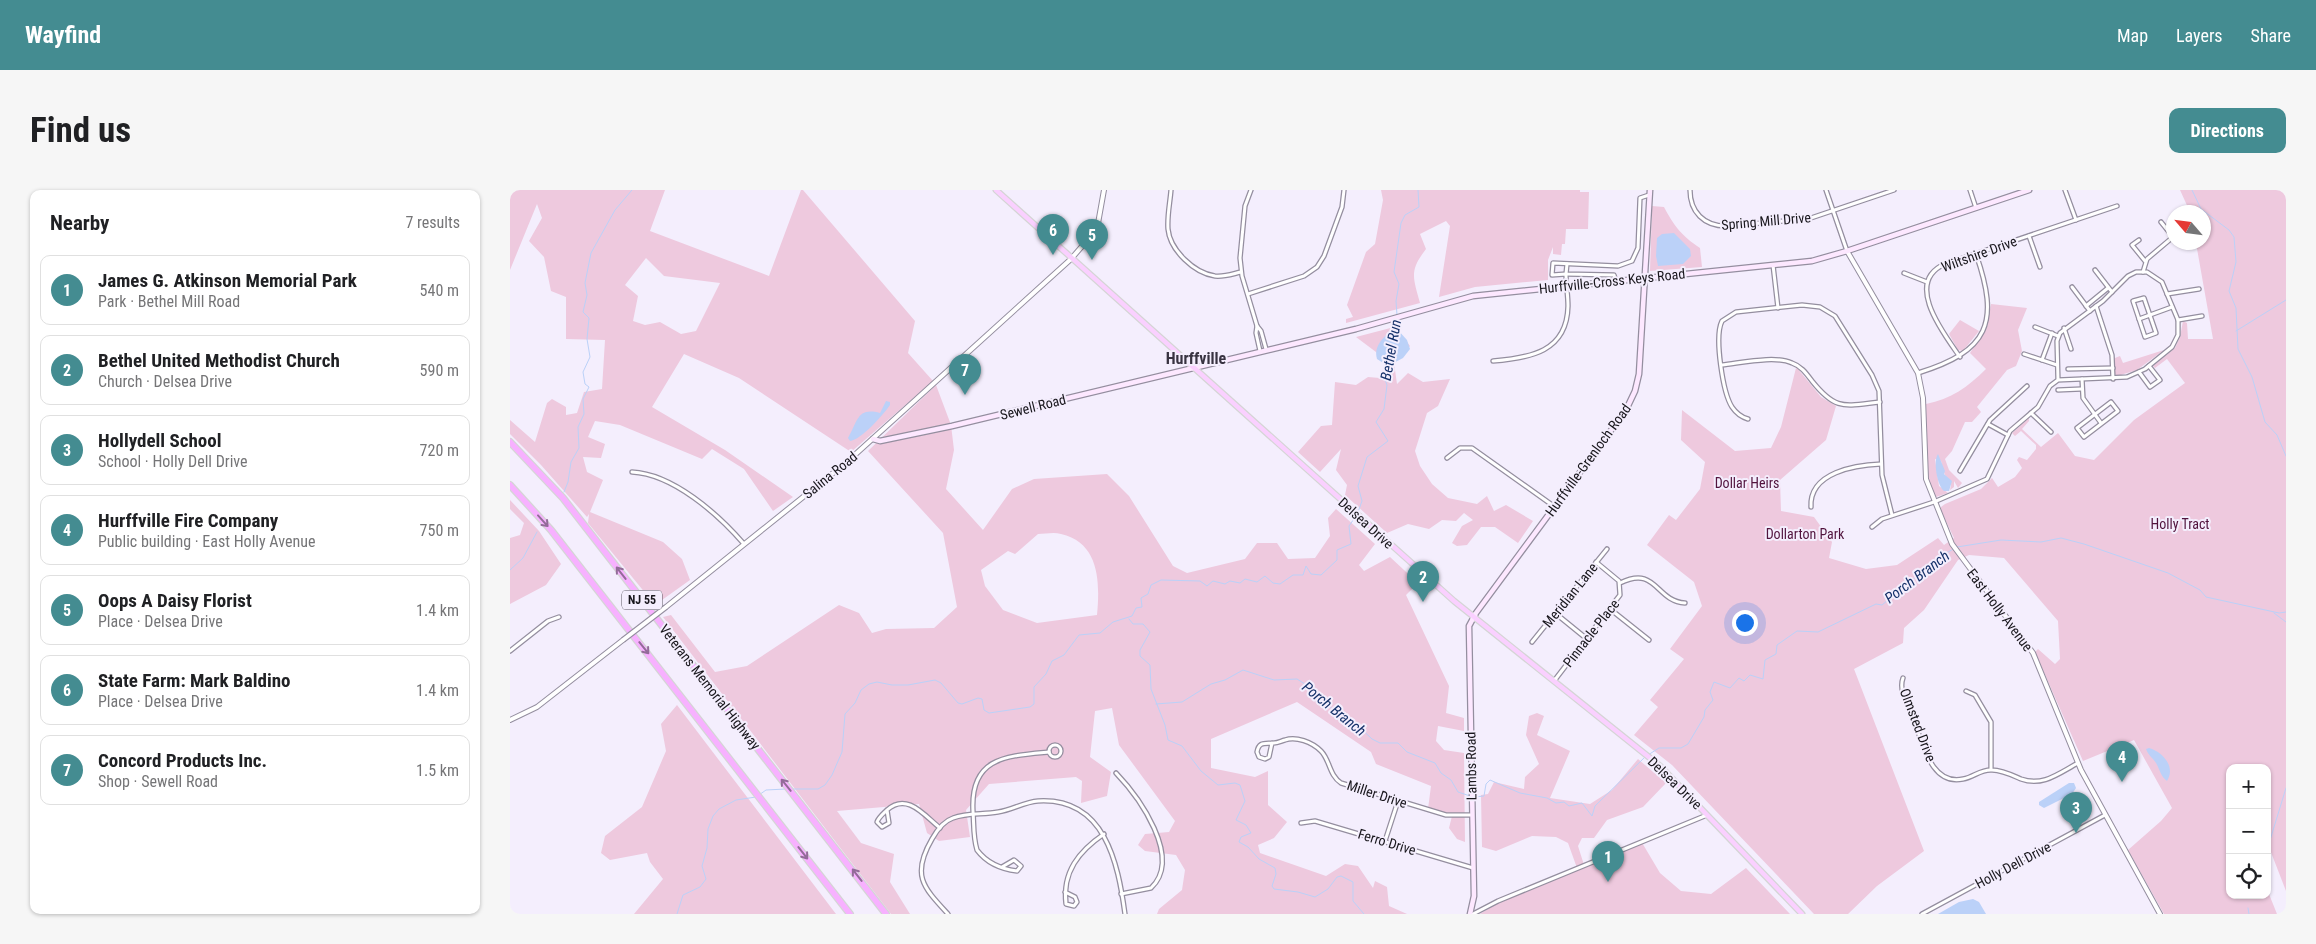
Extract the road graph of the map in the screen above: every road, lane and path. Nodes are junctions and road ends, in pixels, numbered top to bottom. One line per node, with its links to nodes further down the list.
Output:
1 (996, 190): 23 (main road, Delsea Drive)
2 (1104, 190): 23 (street, Salina Road)
3 (1171, 190): 30 (street)
4 (1251, 190): 30 (street)
5 (1344, 190): 43 (street)
6 (1690, 190): 16 (street, Spring Mill Drive)
7 (1826, 190): 16 (street, East Holly Avenue)
8 (1894, 190): 12 (street, Spring Mill Drive)
9 (1970, 190): 15 (street)
10 (2029, 190): 15 (main road, Hurffville-Cross Keys Road)
11 (2066, 190): 17 (street)
12 (1884, 192): 16 (street, Spring Mill Drive)
13 (1650, 193): 26 (street); 35 (main road, Hurffville-Grenloch Road)
14 (2117, 206): 17 (street, Wiltshire Drive)
15 (1976, 208): 21 (main road, Hurffville-Cross Keys Road)
16 (1833, 210): 21 (street, East Holly Avenue)
17 (2076, 220): 19 (street, Wiltshire Drive)
18 (2161, 222): 24 (street)
19 (2029, 236): 22 (street, Wiltshire Drive); 28 (street)
20 (2138, 240): 24 (street)
21 (1847, 251): 27 (main road, Hurffville-Cross Keys Road); 73 (street, East Holly Avenue)
22 (1976, 254): 37 (street, Wiltshire Drive); 63 (street)
23 (1071, 258): 69 (main road, Delsea Drive); 88 (street, Salina Road)
24 (2145, 261): 31 (street)
25 (1567, 264): 26 (street); 33 (street); 33 (street)
26 (1618, 266): 34 (street)
27 (1773, 266): 35 (main road, Hurffville-Cross Keys Road); 48 (street)
28 (2040, 267)
29 (2095, 270): 40 (street)
30 (1242, 272): 43 (street)
31 (2143, 272): 42 (street); 44 (street)
32 (1904, 273): 37 (street)
33 (1566, 274): 34 (street); 38 (street)
34 (1614, 275): 36 (street)
35 (1646, 279): 36 (main road, Hurffville-Cross Keys Road); 96 (main road, Hurffville-Grenloch Road)
36 (1616, 281): 38 (main road, Hurffville-Cross Keys Road)
37 (1927, 282): 63 (street, Wiltshire Drive)
38 (1566, 285): 59 (main road, Hurffville-Cross Keys Road); 65 (street)
39 (2072, 287): 45 (street)
40 (2108, 288): 42 (street); 45 (street)
41 (2198, 289): 44 (street)
42 (2112, 292): 46 (street)
43 (1248, 294): 54 (street)
44 (2167, 294): 47 (street)
45 (2086, 306): 49 (street)
46 (2096, 306): 49 (street); 70 (street)
47 (2172, 307): 50 (street); 53 (street)
48 (1778, 308): 66 (street); 80 (street)
49 (2090, 311): 56 (street)
50 (2150, 315): 52 (street); 52 (street); 52 (street)
51 (2202, 316): 53 (street)
52 (2139, 319)
53 (2178, 320): 68 (street)
54 (1257, 326): 59 (street); 61 (street)
55 (2035, 327): 57 (street)
56 (2064, 328): 58 (street); 60 (street)
57 (2052, 333): 58 (street); 64 (street)
58 (2058, 336): 67 (street)
59 (1266, 349): 61 (main road, Hurffville-Cross Keys Road)
60 (2072, 349)
61 (1260, 351): 69 (main road, Hurffville-Cross Keys Road)
62 (2024, 354): 64 (street)
63 (1960, 357): 73 (street)
64 (2042, 360): 67 (street)
65 (1493, 361)
66 (1722, 365): 80 (street); 83 (street)
67 (2057, 365): 76 (street)
68 (2149, 366): 72 (street); 72 (street)
69 (1193, 368): 88 (main road, Sewell Road); 108 (main road, Delsea Drive)
70 (2113, 368): 71 (street); 75 (street)
71 (2068, 369)
72 (2139, 372): 75 (street)
73 (1918, 374): 95 (street, East Holly Avenue)
74 (2082, 379): 75 (street); 76 (street); 78 (street)
75 (2113, 379)
76 (2058, 380): 81 (street)
77 (2026, 386): 85 (street)
78 (2081, 389): 79 (street); 82 (street)
79 (2058, 390)
80 (1880, 402): 91 (street)
81 (2031, 413): 86 (street); 87 (street)
82 (2094, 414): 84 (street); 84 (street); 84 (street)
83 (1748, 419)
84 (2101, 423)
85 (1988, 424): 87 (street); 92 (street)
86 (2051, 432)
87 (2008, 435): 95 (street)
88 (873, 439): 100 (street, Salina Road)
89 (510, 442): 137 (highway, Veterans Memorial Highway / NJ 55, one-way to 89)
90 (1447, 458): 96 (street)
91 (1881, 464): 97 (street); 98 (street)
92 (1960, 471)
93 (632, 472): 100 (street)
94 (510, 485): 136 (highway, Veterans Memorial Highway / NJ 55, one-way to 136)
95 (1934, 502): 98 (street); 119 (street, East Holly Avenue)
96 (1555, 507): 108 (main road, Hurffville-Grenloch Road)
97 (1811, 507)
98 (1892, 515): 99 (street)
99 (1872, 527)
100 (744, 544): 116 (street, Salina Road, bridge)
101 (1607, 549): 102 (street, Meridian Lane)
102 (1596, 562): 103 (street, Pinnacle Place); 106 (street, Meridian Lane)
103 (1620, 583): 104 (street); 105 (street, Pinnacle Place)
104 (1685, 603)
105 (1610, 610): 109 (street, Pinnacle Place); 110 (street)
106 (1555, 613): 109 (street); 111 (street, Meridian Lane)
107 (560, 617): 112 (street)
108 (1473, 618): 114 (main road, Delsea Drive); 126 (main road, Lambs Road)
109 (1587, 639): 114 (street, Pinnacle Place)
110 (1649, 640)
111 (1532, 642)
112 (510, 651)
113 (1903, 678): 120 (street, Olmsted Drive)
114 (1553, 681): 125 (main road, Delsea Drive)
115 (1966, 691): 120 (street)
116 (510, 720)
117 (1272, 743): 117 (street); 122 (street, Miller Drive)
118 (1049, 752): 124 (street)
119 (2078, 763): 120 (street); 127 (street, East Holly Avenue)
120 (1991, 770)
121 (1116, 773): 135 (street)
122 (1398, 801): 126 (street, Miller Drive); 131 (street)
123 (887, 810): 123 (street); 129 (street)
124 (974, 813): 129 (street); 130 (street); 132 (street)
125 (1707, 814): 140 (street); 141 (main road, Delsea Drive)
126 (1472, 815): 133 (main road, Lambs Road)
127 (2105, 815): 142 (street, Holly Dell Drive); 143 (street, East Holly Avenue)
128 (1301, 823): 131 (street, Ferro Drive)
129 (940, 828): 138 (street)
130 (1104, 834): 134 (street); 135 (street)
131 (1385, 841): 133 (street, Ferro Drive)
132 (1002, 867): 132 (street)
133 (1473, 868): 140 (main road, Lambs Road)
134 (1065, 892): 134 (street)
135 (1121, 894): 139 (street)
136 (850, 914)
137 (886, 914)
138 (948, 914)
139 (1124, 914)
140 (1472, 914)
141 (1802, 914)
142 (1922, 914)
143 (2160, 914)

